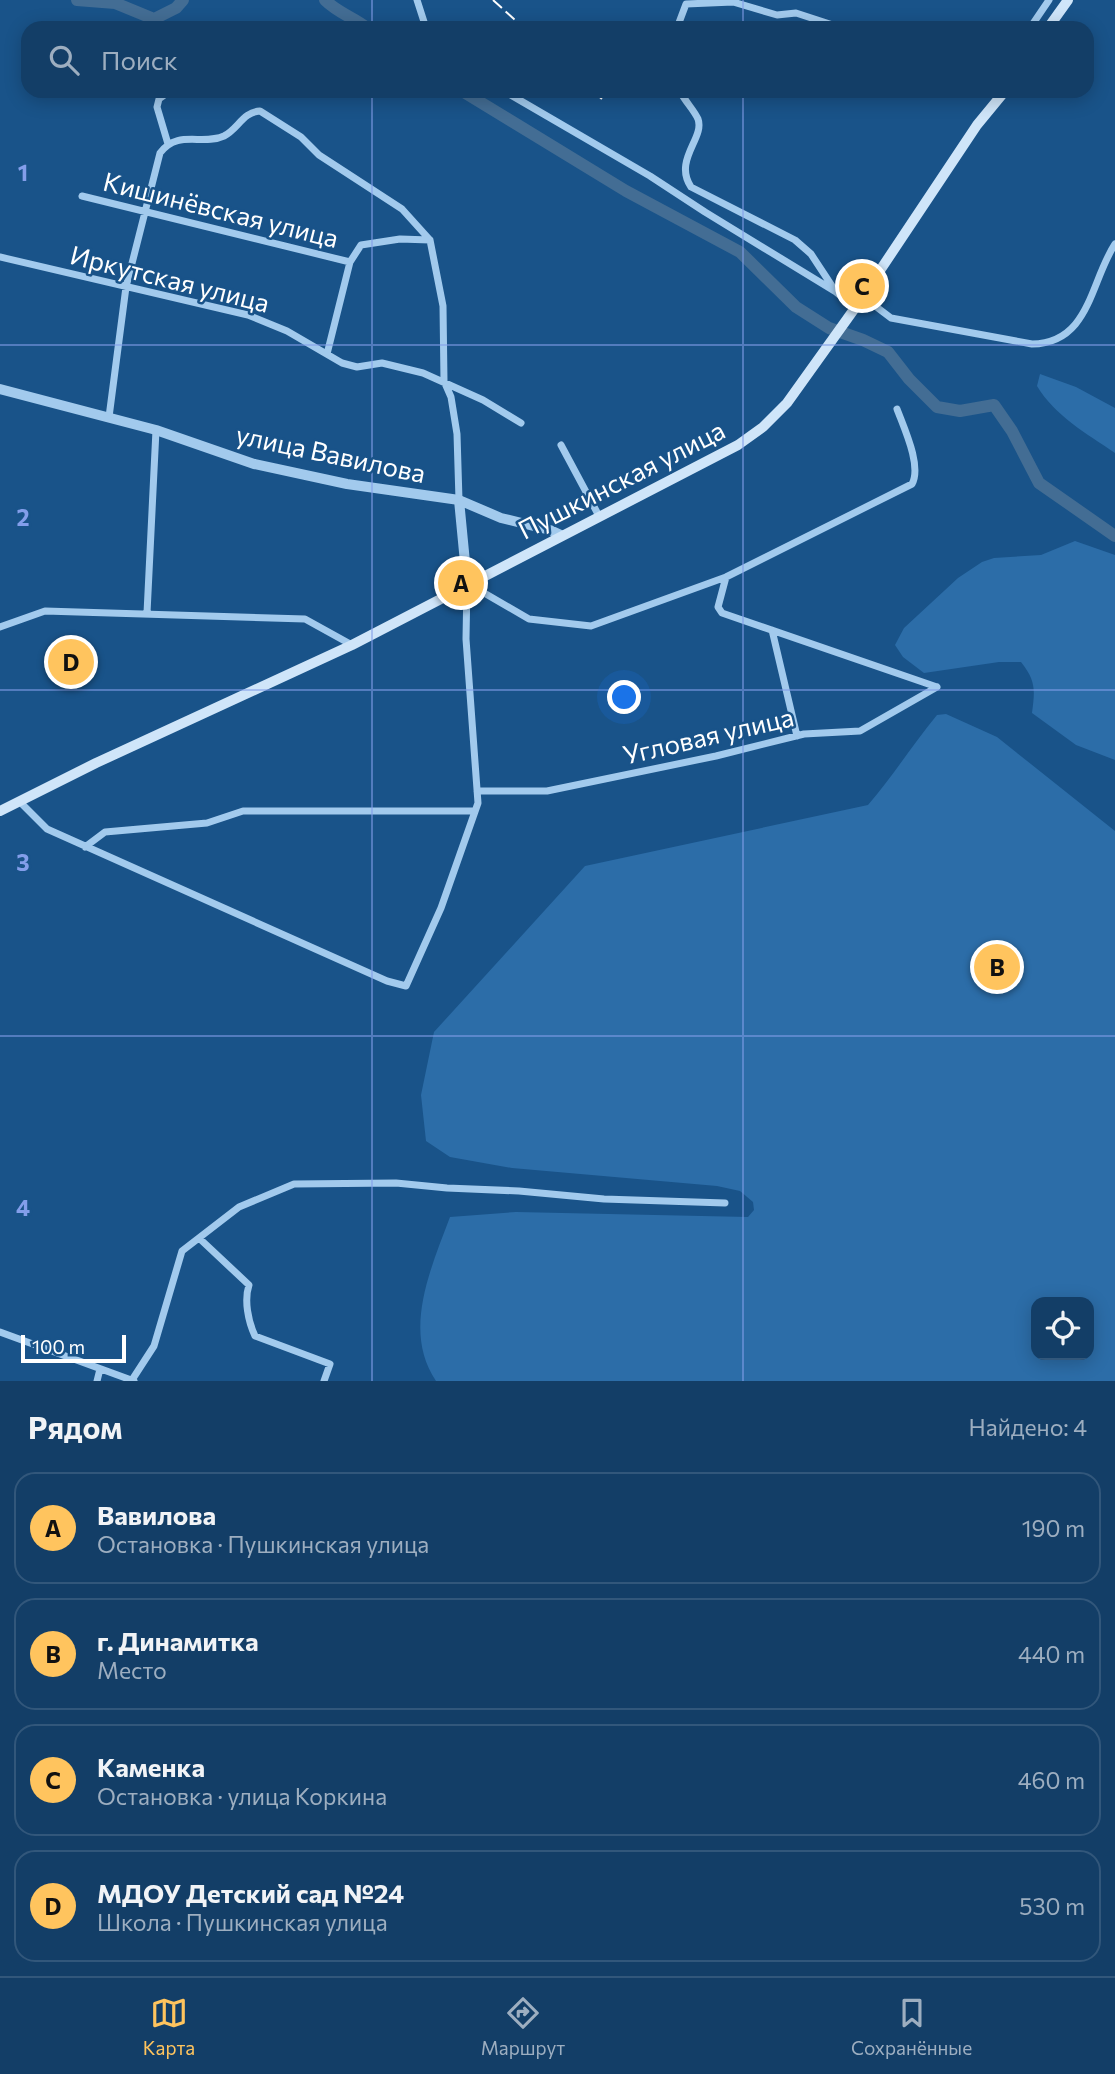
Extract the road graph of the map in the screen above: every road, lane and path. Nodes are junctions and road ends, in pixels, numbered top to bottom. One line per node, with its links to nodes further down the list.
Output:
1 (417, 0): 4 (street)
2 (1049, 0): 7 (street)
3 (1068, 0): 8 (main road)
4 (424, 21)
5 (680, 21): 6 (street)
6 (821, 21)
7 (1035, 21)
8 (1053, 21)
9 (160, 98): 13 (street)
10 (516, 98): 21 (street)
11 (684, 98): 21 (street)
12 (999, 98): 22 (main road, Пушкинская улица)
13 (168, 144): 15 (street); 16 (street)
14 (82, 196): 15 (street, Кишинёвская улица)
15 (143, 212): 19 (street, Кишинёвская улица); 20 (street)
16 (430, 240): 19 (street); 25 (street)
17 (1115, 244): 22 (street)
18 (0, 257): 20 (street, Иркутская улица)
19 (350, 262): 24 (street)
20 (126, 287): 24 (street, Иркутская улица); 28 (street)
21 (836, 292): 23 (street)
22 (862, 296): 23 (main road, Пушкинская улица)
23 (851, 313): 33 (main road, Пушкинская улица)
24 (327, 354): 25 (street, Иркутская улица)
25 (444, 381): 29 (street, Иркутская улица); 32 (street)
26 (0, 389): 28 (street, улица Вавилова)
27 (897, 409): 35 (street)
28 (109, 417): 30 (street, улица Вавилова)
29 (521, 423)
30 (156, 430): 32 (street, улица Вавилова); 37 (street)
31 (561, 445): 33 (street)
32 (459, 500): 34 (street, улица Вавилова); 36 (street)
33 (599, 516): 34 (main road, Пушкинская улица)
34 (561, 535): 36 (main road, Пушкинская улица)
35 (726, 577): 36 (street); 39 (street)
36 (467, 583): 40 (main road, Пушкинская улица); 42 (street)
37 (147, 613): 38 (street); 40 (street)
38 (0, 627)
39 (772, 630): 41 (street); 41 (street, Угловая улица)
40 (352, 645): 43 (main road, Пушкинская улица)
41 (797, 736): 42 (street, Угловая улица)
42 (477, 791): 45 (street)
43 (19, 801): 44 (main road, Пушкинская улица); 46 (street)
44 (0, 811)
45 (475, 811): 46 (street); 46 (street)
46 (85, 846)
47 (725, 1203): 48 (street)
48 (200, 1239): 52 (street); 53 (street)
49 (0, 1332): 50 (street)
50 (100, 1369): 51 (street); 52 (street)
51 (97, 1381)
52 (133, 1381)
53 (324, 1381)

